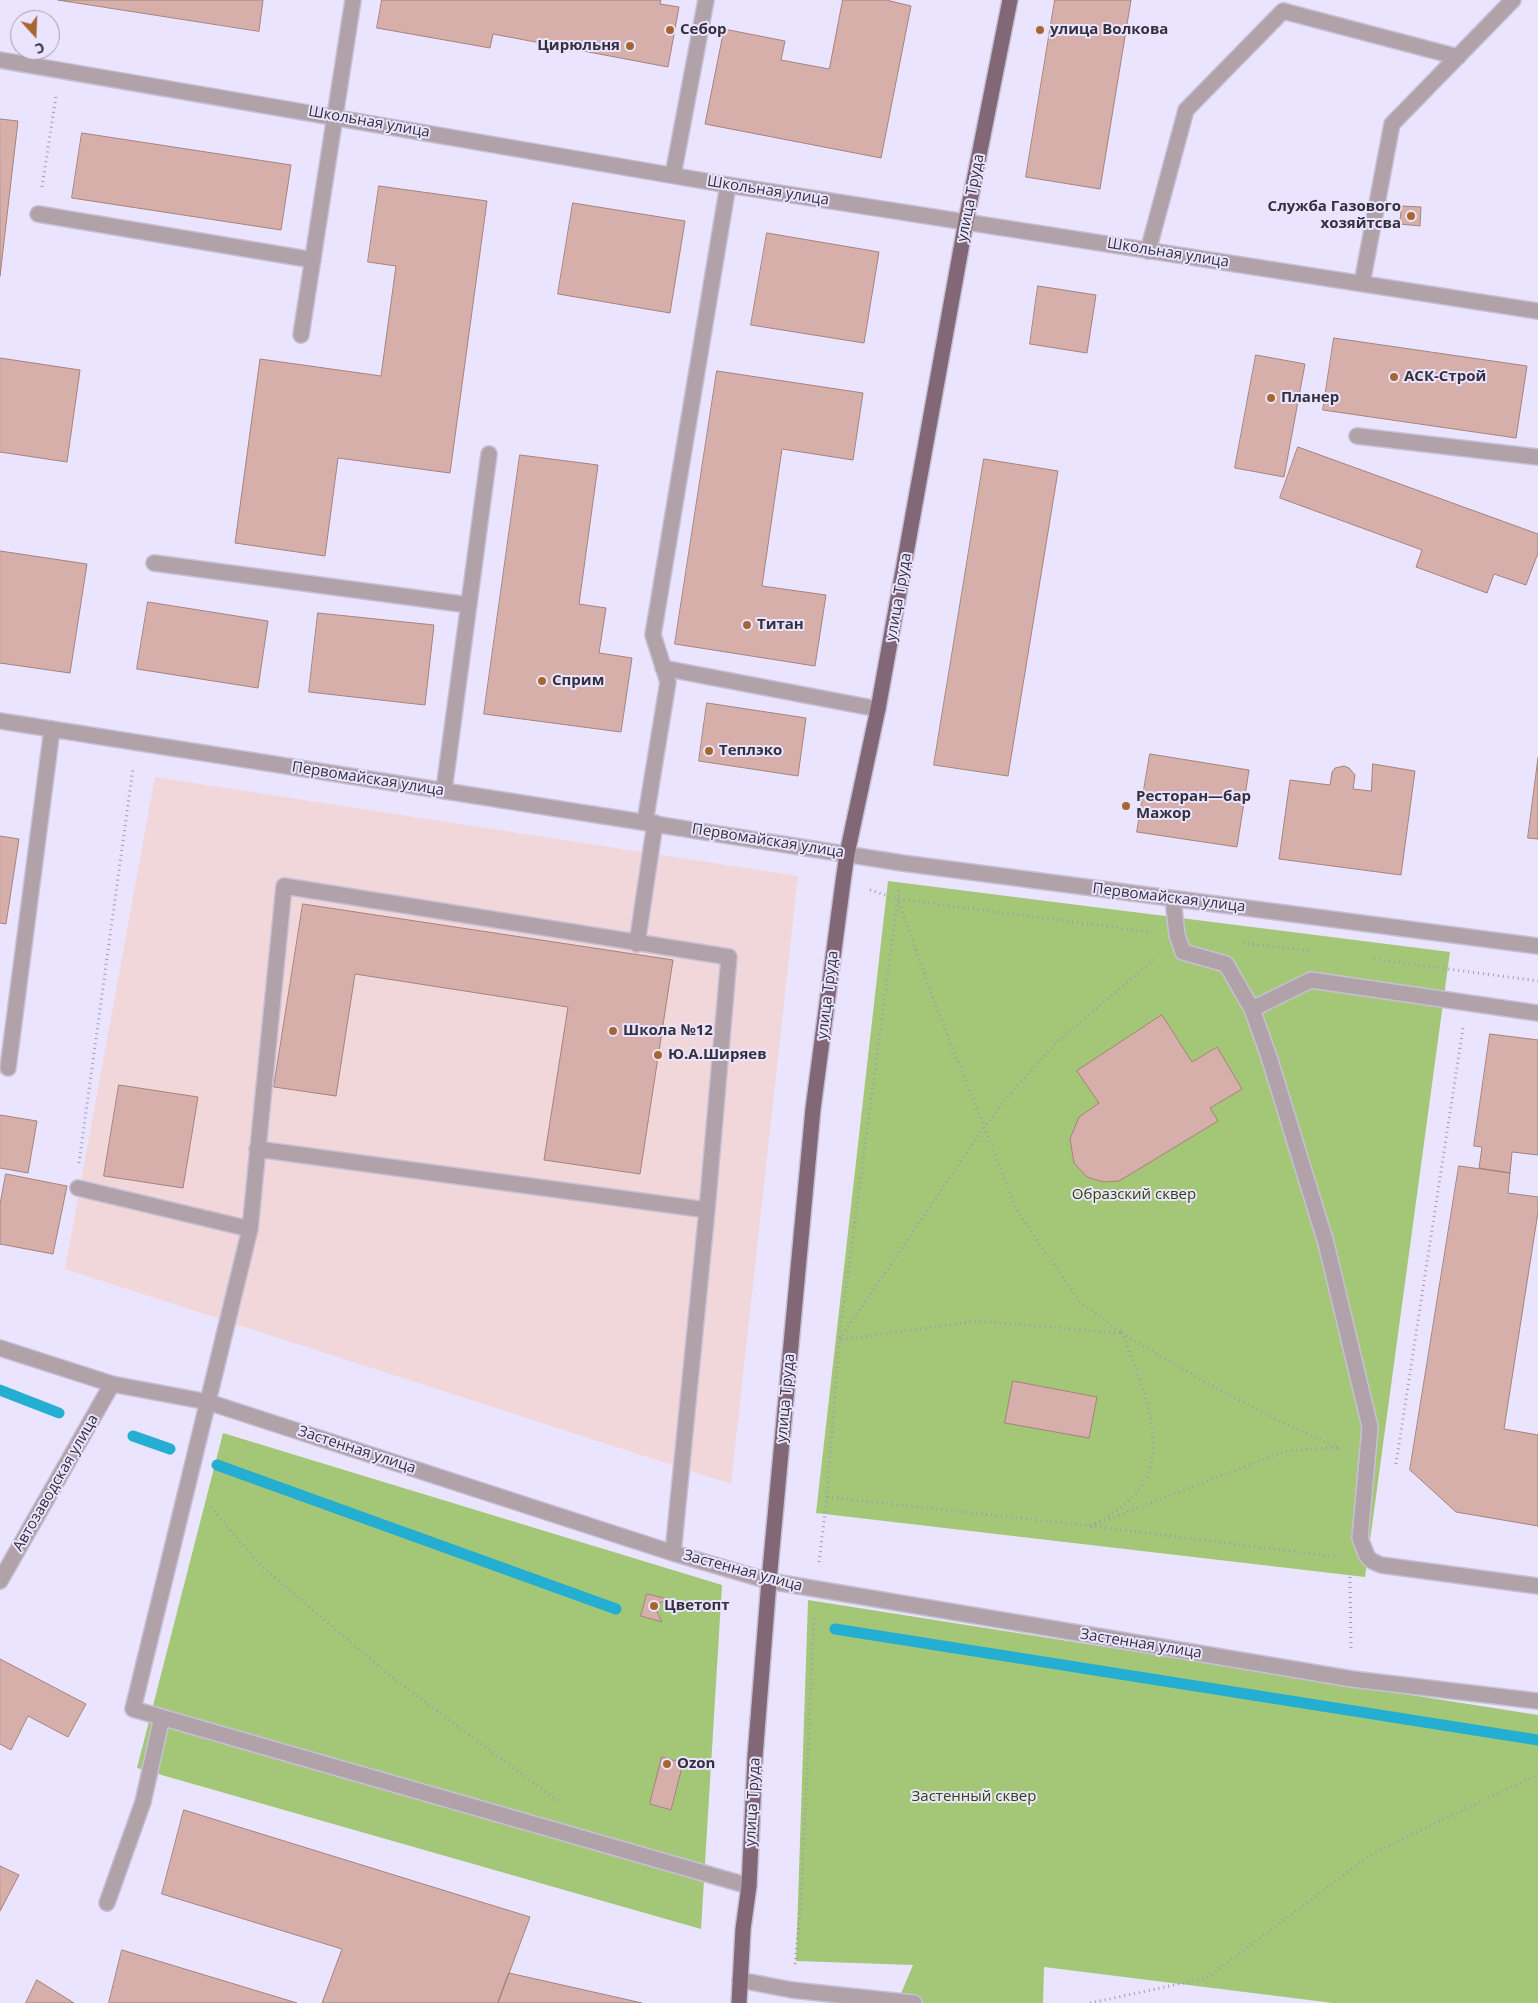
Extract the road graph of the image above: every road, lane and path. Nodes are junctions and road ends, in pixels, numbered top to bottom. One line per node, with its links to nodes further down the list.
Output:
1 (353, 0): 9 (street)
2 (706, 0): 10 (street)
3 (1010, 0): 13 (main road, улица Труда)
4 (1513, 0): 6 (street)
5 (1280, 5): 6 (street); 14 (street)
6 (1458, 58): 16 (street)
7 (0, 60): 8 (street, Школьная улица)
8 (60, 70): 9 (street, Школьная улица); 12 (path)
9 (335, 116): 10 (street, Школьная улица); 15 (street)
10 (673, 176): 11 (street, Школьная улица)
11 (728, 185): 13 (street, Школьная улица); 24 (street)
12 (38, 214): 15 (street)
13 (966, 221): 14 (street, Школьная улица); 25 (main road, улица Труда)
14 (1148, 251): 16 (street, Школьная улица)
15 (313, 260): 18 (street)
16 (1362, 283): 17 (street, Школьная улица)
17 (1538, 311)
18 (301, 335)
19 (1357, 436): 21 (street)
20 (489, 454): 23 (street)
21 (1538, 458)
22 (154, 563): 23 (street)
23 (469, 605): 29 (street)
24 (663, 668): 25 (street); 30 (street)
25 (878, 709): 31 (main road, улица Труда)
26 (0, 721): 27 (street, Первомайская улица)
27 (52, 729): 28 (street, Первомайская улица); 43 (street)
28 (136, 742): 29 (street, Первомайская улица); 46 (path)
29 (444, 790): 30 (street, Первомайская улица)
30 (650, 822): 31 (street, Первомайская улица); 35 (street)
31 (847, 854): 32 (street, Первомайская улица); 64 (main road, улица Труда)
32 (902, 863): 33 (street, Первомайская улица); 34 (path)
33 (1173, 898): 36 (street, Первомайская улица); 41 (street)
34 (898, 899): 44 (path); 50 (path)
35 (638, 944): 45 (street); 47 (street)
36 (1538, 946)
37 (1159, 956): 44 (path)
38 (1471, 971): 39 (path)
39 (1538, 981)
40 (1467, 1003): 41 (street); 42 (street); 56 (path)
41 (1252, 1009): 62 (street)
42 (1538, 1013)
43 (8, 1068)
44 (985, 1126): 49 (path); 50 (path)
45 (258, 1148): 47 (street); 48 (street)
46 (78, 1188): 48 (street)
47 (707, 1210): 60 (street)
48 (250, 1229): 53 (street)
49 (1122, 1333): 50 (path); 54 (path); 59 (path)
50 (839, 1340): 58 (path)
51 (0, 1348): 52 (street, Застенная улица)
52 (112, 1384): 53 (street, Застенная улица); 63 (street, Автозаводская улица)
53 (208, 1402): 57 (street); 60 (street, Застенная улица)
54 (1337, 1448): 55 (path); 59 (path)
55 (1346, 1455)
56 (1396, 1466)
57 (188, 1480): 69 (street); 71 (path)
58 (827, 1497): 59 (path); 66 (path)
59 (1091, 1526): 61 (path)
60 (673, 1552): 64 (street, Застенная улица)
61 (1350, 1559): 62 (path); 67 (path)
62 (1381, 1564): 65 (street)
63 (0, 1581)
64 (769, 1581): 66 (street, Застенная улица); 72 (main road, улица Труда)
65 (1538, 1586)
66 (815, 1590): 67 (street, Застенная улица); 75 (path)
67 (1352, 1679): 68 (street, Застенная улица)
68 (1538, 1701)
69 (162, 1717): 72 (street); 73 (street)
70 (1538, 1774): 78 (path)
71 (558, 1802)
72 (749, 1886): 74 (main road, улица Труда)
73 (107, 1904)
74 (740, 1980): 75 (street); 76 (main road, улица Труда)
75 (792, 1990): 77 (street)
76 (740, 2003)
77 (914, 2003)
78 (1090, 2003)

